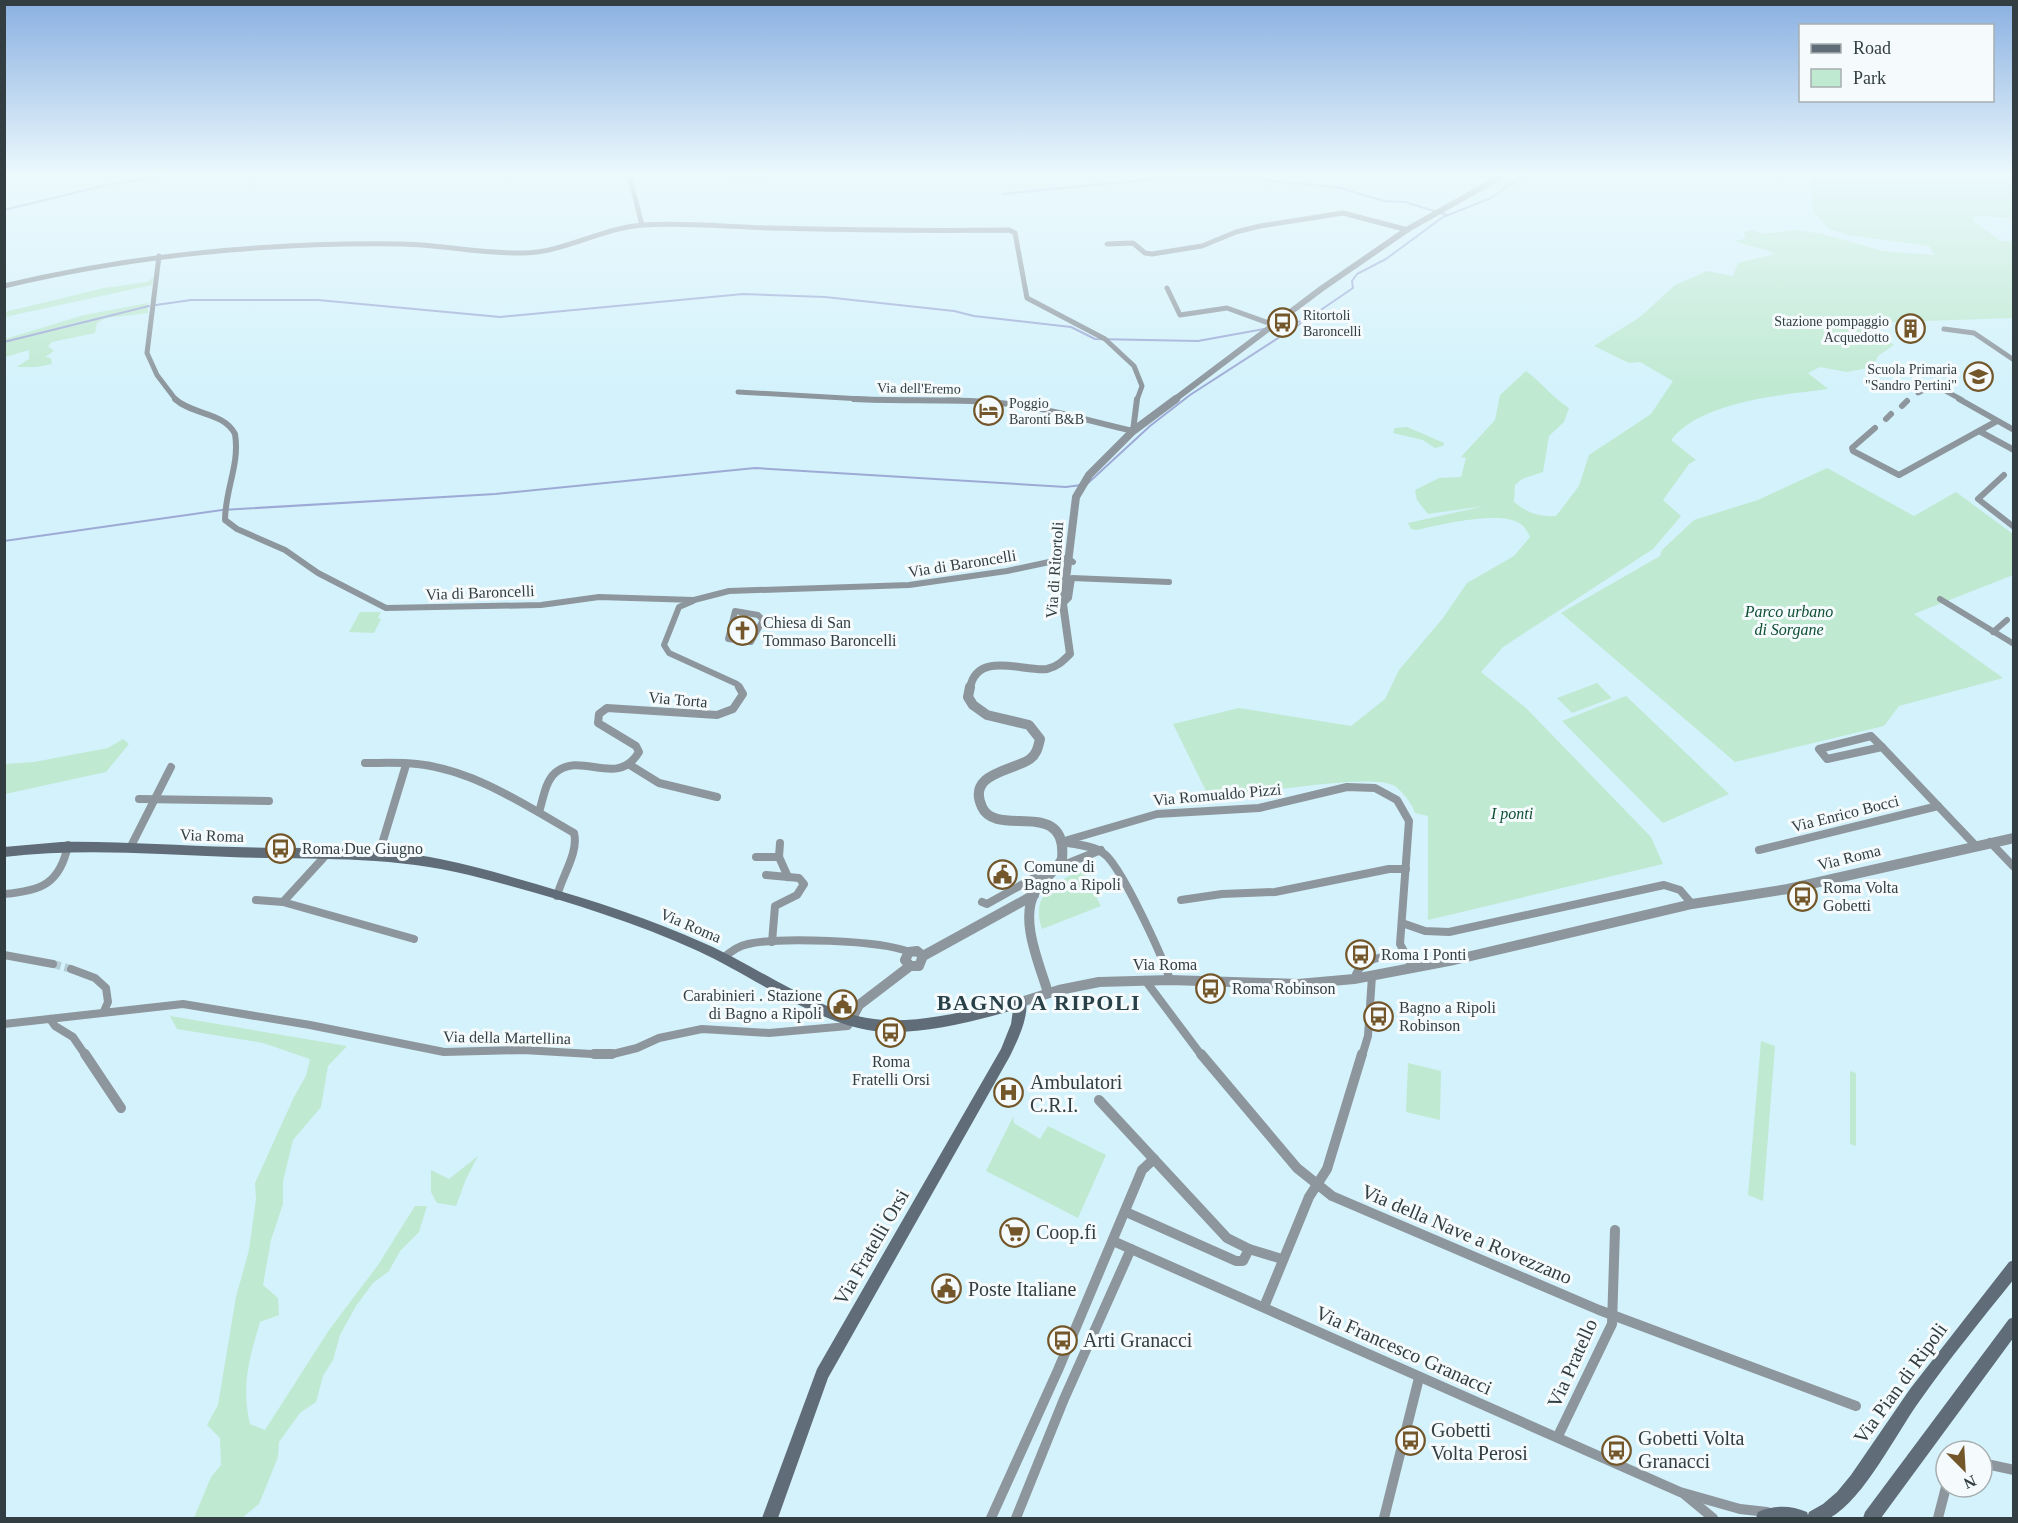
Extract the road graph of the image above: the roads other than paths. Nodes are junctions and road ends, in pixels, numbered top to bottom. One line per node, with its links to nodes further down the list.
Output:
1 (363, 245): 8 (street)
2 (418, 245): 3 (street)
3 (566, 245)
4 (1016, 245): 18 (street)
5 (1136, 245): 6 (street)
6 (1205, 245)
7 (1387, 245): 11 (street, Via di Ritortoli)
8 (159, 256): 9 (street); 27 (street, Via di Baroncelli)
9 (4, 286)
10 (1167, 288): 11 (street)
11 (1274, 326): 18 (street, Via di Ritortoli)
12 (1944, 329): 14 (street)
13 (2013, 352): 14 (street)
14 (2005, 354): 15 (street)
15 (2013, 360)
16 (738, 392): 18 (street, Via dell'Eremo)
17 (1997, 421): 19 (street); 20 (street); 20 (street)
18 (1133, 430): 24 (street, Via di Ritortoli)
19 (2013, 430)
20 (1978, 431): 21 (street)
21 (2013, 450)
22 (2004, 475): 23 (street)
23 (2013, 527)
24 (1068, 555): 27 (street, Via di Baroncelli); 28 (street, Via di Ritortoli)
25 (1169, 582): 28 (street)
26 (1940, 599): 31 (street)
27 (694, 600): 36 (street, Via Torta)
28 (1063, 604): 45 (street, Via di Ritortoli)
29 (735, 612): 29 (street)
30 (2007, 620): 31 (street)
31 (1993, 632): 32 (street)
32 (2013, 644)
33 (1881, 747): 33 (street); 42 (street, Via Enrico Bocci)
34 (365, 763): 35 (street)
35 (405, 765): 43 (street); 55 (street)
36 (630, 765): 38 (street); 43 (street)
37 (171, 766): 40 (street)
38 (717, 797)
39 (139, 799): 40 (street)
40 (155, 799): 41 (street); 50 (street)
41 (269, 801)
42 (1938, 806): 49 (street, Via Enrico Bocci); 52 (street, Via Enrico Bocci)
43 (539, 812): 65 (street)
44 (2013, 837): 46 (street, Via Roma)
45 (1061, 842): 51 (street, Via di Ritortoli); 59 (street); 60 (street, Via Romualdo Pizzi)
46 (1990, 842): 49 (street, Via Roma); 58 (street)
47 (780, 843): 57 (street)
48 (68, 845): 50 (main road, Via Roma); 53 (main road, Via Roma); 63 (street)
49 (1976, 846): 70 (street, Via Roma)
50 (130, 848): 54 (main road, Via Roma)
51 (1101, 850): 59 (street); 86 (street)
52 (1759, 850)
53 (4, 852)
54 (326, 855): 55 (main road, Via Roma); 68 (street)
55 (378, 856): 65 (main road, Via Roma)
56 (756, 857): 57 (street)
57 (779, 857): 62 (street)
58 (2013, 867)
59 (1058, 868): 64 (street); 69 (street)
60 (1406, 869): 67 (street); 71 (street, Via Romualdo Pizzi)
61 (766, 874): 62 (street)
62 (788, 877): 73 (street)
63 (4, 894)
64 (1034, 895): 78 (street); 87 (street)
65 (557, 896): 77 (main road, Via Roma)
66 (256, 900): 68 (street)
67 (1182, 900)
68 (283, 902): 72 (street)
69 (982, 902)
70 (1692, 904): 71 (street); 81 (street, Via Roma)
71 (1402, 923): 75 (street, Via Romualdo Pizzi)
72 (414, 939)
73 (772, 942): 74 (street); 77 (street)
74 (909, 952): 78 (street); 80 (street)
75 (1403, 953): 81 (street); 84 (street)
76 (4, 955): 79 (street)
77 (724, 957): 91 (main road, Via Roma)
78 (923, 957): 80 (street)
79 (53, 964)
80 (909, 966): 91 (street)
81 (1413, 968): 83 (street, Via Roma)
82 (71, 969): 89 (street)
83 (1372, 976): 84 (street, Via Roma); 96 (street)
84 (1354, 979): 86 (street, Via Roma)
85 (1145, 980): 86 (street, Via Roma); 87 (street, Via Roma); 96 (street, Via della Nave a Rovezzano)
86 (1170, 980)
87 (1048, 993): 88 (street, Via Roma)
88 (1021, 1002): 91 (main road, Via Roma); 117 (main road, Via Fratelli Orsi)
89 (104, 1011): 90 (street, Via della Martellina); 91 (street, Via della Martellina)
90 (50, 1019): 92 (street, Via della Martellina); 94 (street)
91 (851, 1020)
92 (4, 1023)
93 (1099, 1100): 95 (street)
94 (121, 1108)
95 (1154, 1159): 97 (street); 100 (street)
96 (1317, 1186): 102 (street); 105 (street, Via della Nave a Rovezzano)
97 (1126, 1212): 99 (street); 100 (street)
98 (1615, 1230): 105 (street, Via Pratello)
99 (1113, 1241): 101 (street, Via Francesco Granacci); 108 (street)
100 (1249, 1248): 102 (street)
101 (1131, 1250): 104 (street, Via Francesco Granacci); 109 (street)
102 (1282, 1259): 104 (street)
103 (2013, 1267): 124 (main road, Via Pian di Ripoli)
104 (1263, 1306): 107 (street, Via Francesco Granacci)
105 (1611, 1314): 110 (street, Via della Nave a Rovezzano); 111 (street, Via Pratello)
106 (2013, 1324): 125 (main road)
107 (1419, 1378): 111 (street, Via Francesco Granacci); 120 (street)
108 (1049, 1391): 109 (street); 118 (street)
109 (1064, 1399): 119 (street)
110 (1856, 1406)
111 (1558, 1436): 114 (street, Via Francesco Granacci)
112 (1994, 1466): 113 (street)
113 (2013, 1470)
114 (1680, 1492): 116 (street, Via Francesco Granacci); 121 (street, Via Francesco Granacci)
115 (1943, 1499): 126 (street)
116 (1784, 1514): 122 (main road); 123 (main road)
117 (770, 1518)
118 (991, 1518)
119 (1016, 1518)
120 (1384, 1518)
121 (1713, 1518)
122 (1764, 1518)
123 (1801, 1518)
124 (1815, 1518)
125 (1871, 1518)
126 (1938, 1518)

